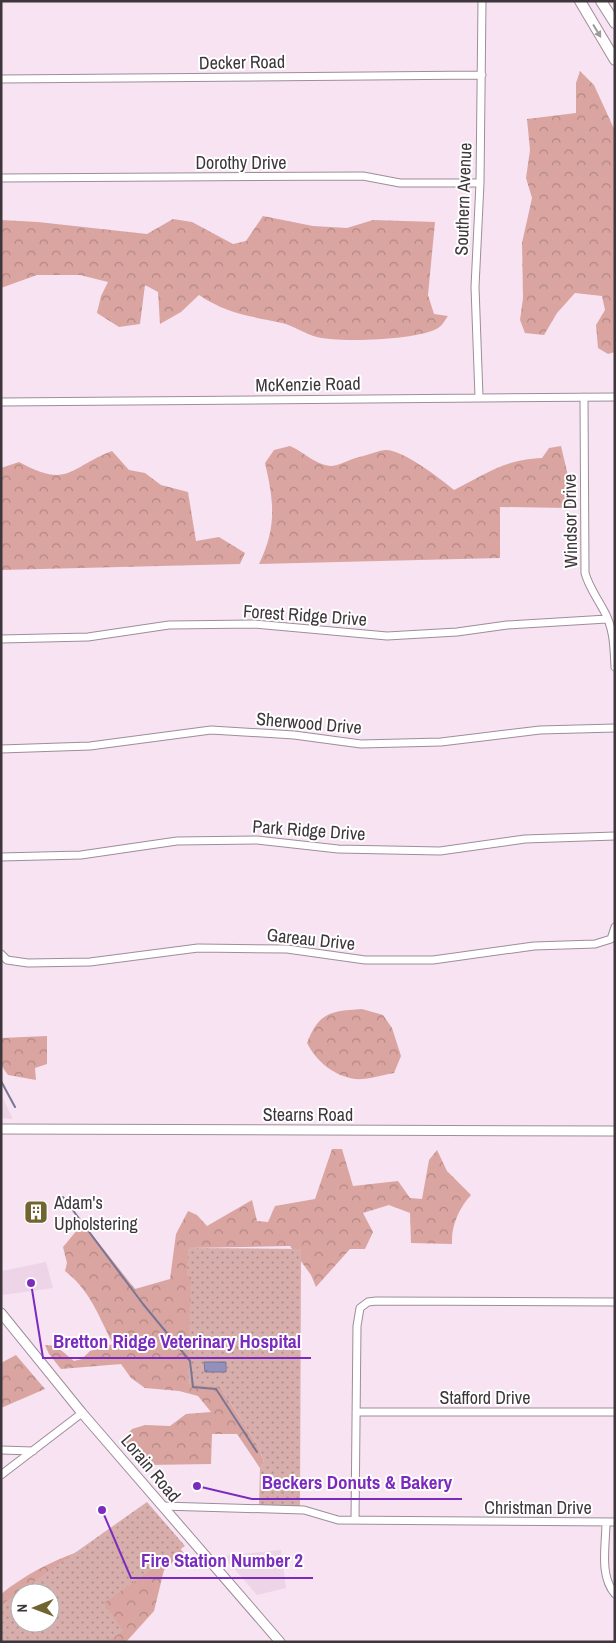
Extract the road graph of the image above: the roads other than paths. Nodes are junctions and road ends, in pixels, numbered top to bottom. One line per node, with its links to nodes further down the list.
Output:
1 (482, 1): 6 (street, Southern Avenue)
2 (580, 1): 5 (highway, one-way to 5)
3 (601, 1): 4 (highway)
4 (615, 23)
5 (615, 60)
6 (482, 75): 7 (street, Decker Road); 9 (street, Southern Avenue)
7 (1, 79)
8 (1, 178): 9 (street, Dorothy Drive)
9 (480, 183): 10 (street, Southern Avenue)
10 (479, 397): 12 (street, McKenzie Road); 13 (street, McKenzie Road)
11 (615, 397): 12 (street, McKenzie Road)
12 (584, 398): 14 (street, Windsor Drive)
13 (1, 402)
14 (608, 620): 15 (street, Forest Ridge Drive); 16 (street, Windsor Drive)
15 (1, 639)
16 (615, 668)
17 (615, 728): 18 (street, Sherwood Drive)
18 (1, 749)
19 (615, 836): 20 (street, Park Ridge Drive)
20 (1, 857)
21 (615, 927): 22 (street, Gareau Drive)
22 (1, 954)
23 (1, 1129): 24 (main road, Stearns Road)
24 (615, 1131)
25 (615, 1302): 27 (street)
26 (1, 1313): 29 (main road, Lorain Road)
27 (356, 1412): 28 (street, Stafford Drive); 34 (street)
28 (615, 1412)
29 (82, 1413): 31 (street); 33 (main road, Lorain Road)
30 (1, 1450): 31 (street)
31 (33, 1451): 32 (street)
32 (1, 1475)
33 (162, 1506): 34 (street, Christman Drive); 38 (main road, Lorain Road)
34 (355, 1520): 35 (street, Christman Drive)
35 (606, 1522): 36 (street, Christman Drive); 37 (street)
36 (615, 1522)
37 (615, 1594)
38 (280, 1642)

